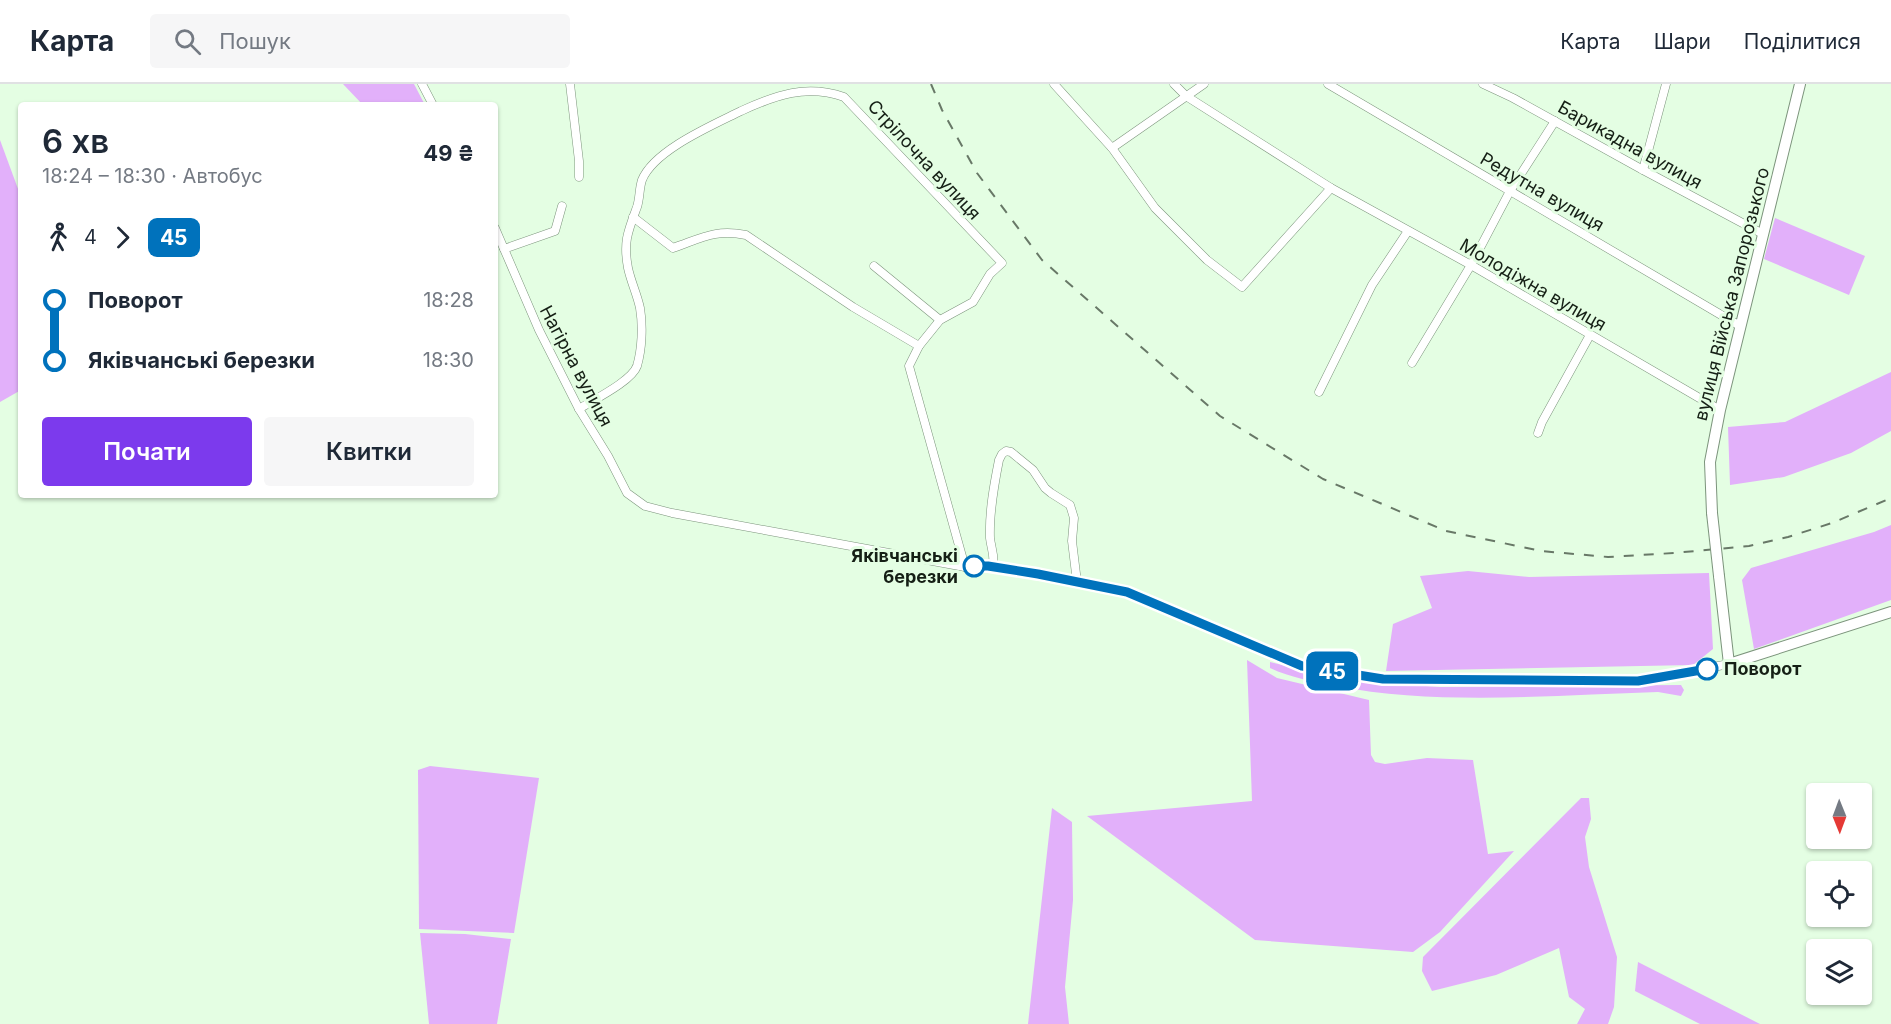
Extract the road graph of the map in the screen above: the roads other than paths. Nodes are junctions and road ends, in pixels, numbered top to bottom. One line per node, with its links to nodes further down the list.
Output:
1 (423, 84): 11 (street)
2 (570, 84): 15 (street)
3 (1054, 84): 13 (street)
4 (1174, 84): 10 (street, Молодіжна вулиця)
5 (1204, 84): 10 (street)
6 (1328, 84): 17 (street, Редутна вулиця)
7 (1483, 84): 12 (street, Барикадна вулиця)
8 (1666, 84): 14 (street)
9 (1800, 84): 21 (street, вулиця Війська Запорозького)
10 (1186, 96): 13 (street); 16 (street, Молодіжна вулиця)
11 (432, 102)
12 (1555, 121): 14 (street, Барикадна вулиця); 17 (street)
13 (1112, 148): 16 (street)
14 (1643, 170): 21 (street, Барикадна вулиця)
15 (579, 177)
16 (1331, 188): 20 (street, Молодіжна вулиця)
17 (1510, 191): 24 (street); 27 (street, Редутна вулиця)
18 (562, 206): 23 (street)
19 (633, 217): 26 (street, Стрілочна вулиця); 29 (street); 32 (street, Стрілочна вулиця)
20 (1408, 231): 24 (street, Молодіжна вулиця); 31 (street)
21 (1763, 234): 27 (street, вулиця Війська Запорозького)
22 (498, 235): 23 (street, Нагірна вулиця)
23 (504, 249): 32 (street, Нагірна вулиця)
24 (1470, 265): 28 (street, Молодіжна вулиця); 30 (street)
25 (874, 266): 26 (street)
26 (940, 320): 29 (street)
27 (1740, 326): 33 (street, вулиця Війська Запорозького)
28 (1590, 335): 33 (street, Молодіжна вулиця); 34 (street)
29 (920, 346): 36 (street)
30 (1412, 363)
31 (1319, 392)
32 (579, 409): 36 (street, Нагірна вулиця)
33 (1720, 410): 39 (street, вулиця Війська Запорозького, bridge)
34 (1538, 433)
35 (993, 566): 36 (street); 37 (street); 37 (street)
36 (965, 567)
37 (1077, 582): 39 (street)
38 (1891, 612): 39 (street)
39 (1730, 664)

